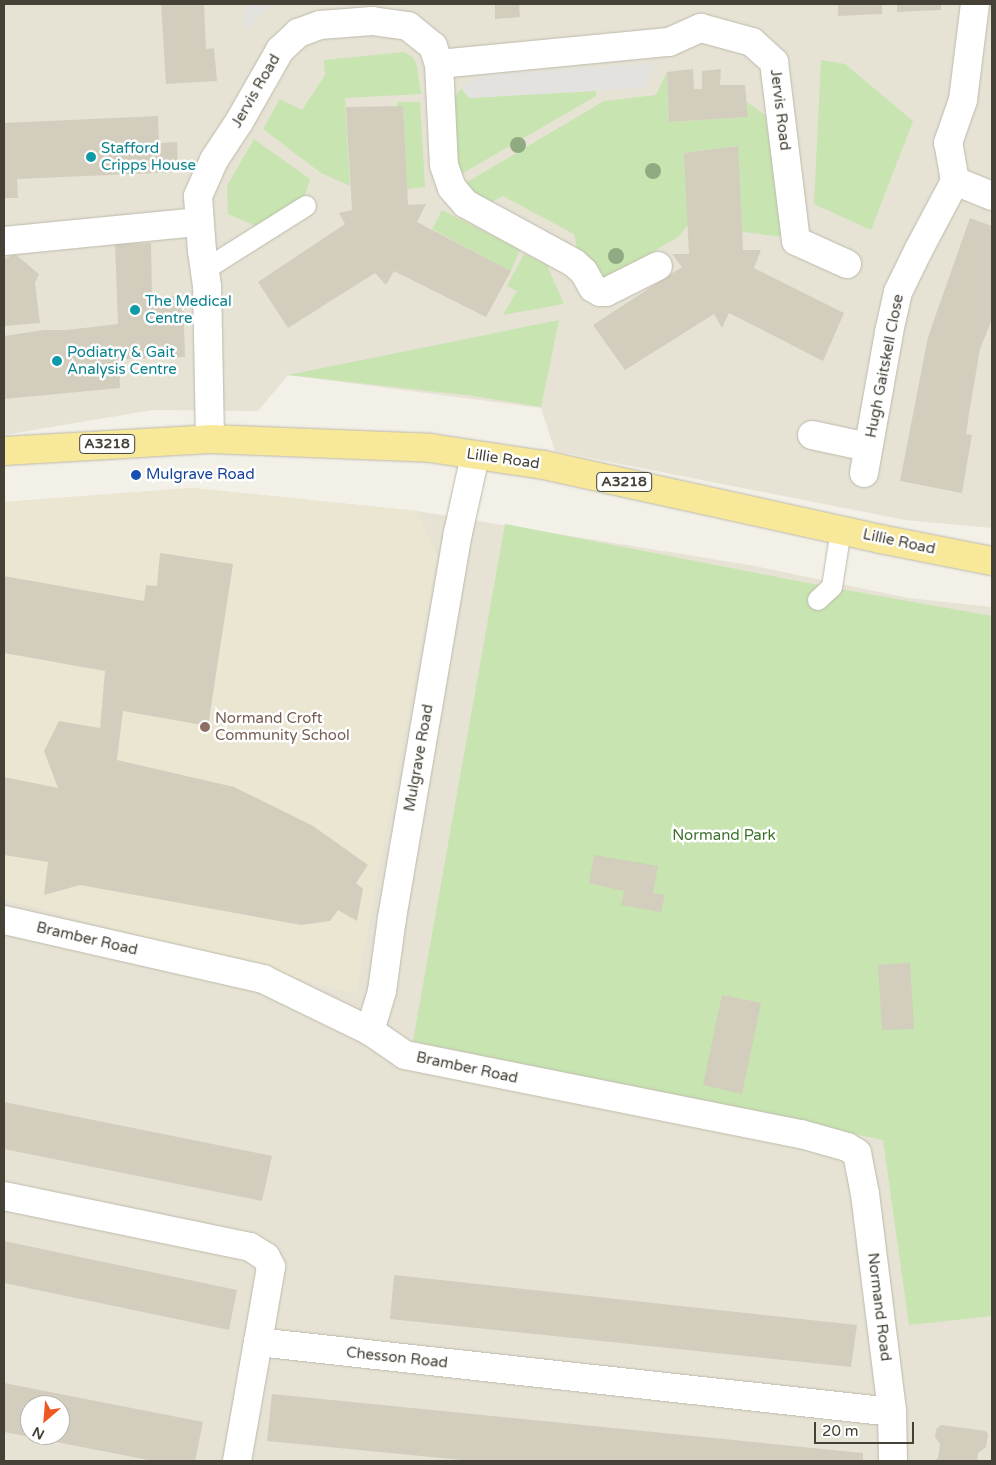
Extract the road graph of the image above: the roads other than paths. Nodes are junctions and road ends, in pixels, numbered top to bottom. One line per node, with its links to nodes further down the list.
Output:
1 (975, 4): 3 (street)
2 (439, 64): 6 (street, Jervis Road); 8 (street, Jervis Road); 9 (street, Jervis Road)
3 (955, 181): 4 (street); 13 (street, Hugh Gaitskell Close)
4 (992, 196)
5 (306, 206): 10 (lane)
6 (199, 222): 7 (street); 10 (street, Jervis Road)
7 (4, 241)
8 (847, 264)
9 (658, 266)
10 (206, 269): 12 (street, Jervis Road)
11 (812, 435): 13 (street, Hugh Gaitskell Close)
12 (210, 439): 14 (main road, Lillie Road / A3218); 15 (main road, Lillie Road / A3218)
13 (868, 447): 16 (street, Hugh Gaitskell Close)
14 (4, 451)
15 (475, 456): 17 (main road, Lillie Road / A3218); 21 (street, Mulgrave Road)
16 (864, 473)
17 (841, 530): 18 (main road, Lillie Road / A3218); 19 (lane)
18 (992, 560)
19 (818, 600)
20 (4, 920): 21 (street, Bramber Road)
21 (370, 1031): 22 (street, Bramber Road)
22 (857, 1153): 25 (street, Normand Road)
23 (4, 1196): 24 (street)
24 (258, 1342): 25 (street, Chesson Road); 26 (street)
25 (892, 1412): 27 (street, Normand Road)
26 (237, 1461)
27 (893, 1461)

